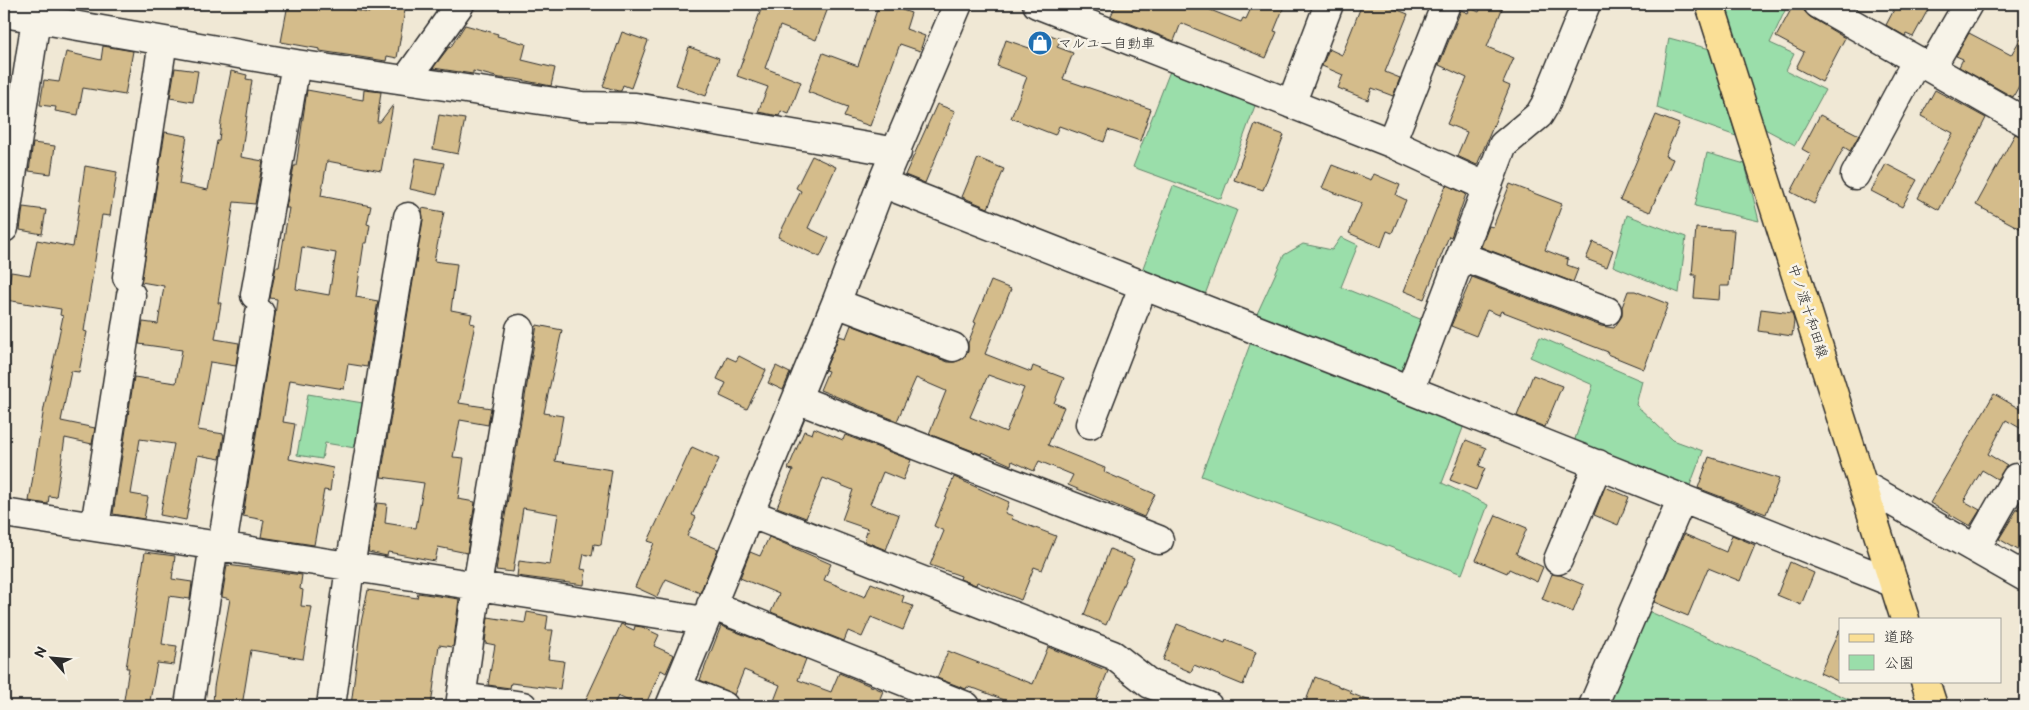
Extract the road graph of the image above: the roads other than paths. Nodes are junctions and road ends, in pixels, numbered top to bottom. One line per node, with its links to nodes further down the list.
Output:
1 (460, 4): 16 (street)
2 (958, 4): 20 (street)
3 (1036, 4): 11 (street)
4 (1329, 4): 17 (street)
5 (1446, 4): 19 (street)
6 (1586, 4): 23 (street)
7 (1710, 4): 37 (main road, 中ノ渡十和田線)
8 (1818, 4): 15 (street)
9 (1968, 4): 15 (street)
10 (4, 13): 12 (street)
11 (1093, 14): 17 (street)
12 (36, 19): 13 (street); 25 (street)
13 (163, 41): 14 (street); 41 (street)
14 (296, 64): 16 (street); 43 (street)
15 (1924, 64): 18 (street); 21 (street)
16 (406, 80): 20 (street)
17 (1290, 104): 19 (street)
18 (2025, 122)
19 (1391, 143): 23 (street)
20 (897, 152): 22 (street)
21 (1855, 175)
22 (882, 183): 27 (street); 28 (street)
23 (1487, 187): 26 (street)
24 (408, 217): 46 (street)
25 (4, 228)
26 (1462, 256): 29 (street); 32 (street)
27 (1143, 287): 32 (street); 34 (street)
28 (836, 303): 31 (street); 33 (street)
29 (1607, 311)
30 (520, 328): 49 (street)
31 (953, 348)
32 (1410, 390): 35 (street)
33 (797, 399): 40 (street); 42 (street)
34 (1090, 424)
35 (1598, 464): 38 (street); 45 (street)
36 (2025, 483): 44 (street)
37 (1863, 486): 44 (street); 48 (main road, 中ノ渡十和田線)
38 (1682, 498): 48 (street); 61 (street)
39 (4, 513): 41 (street)
40 (749, 513): 50 (street); 60 (street)
41 (95, 526): 43 (street)
42 (1159, 540)
43 (218, 546): 46 (street); 55 (street)
44 (1976, 548): 47 (street)
45 (1558, 560)
46 (350, 567): 49 (street); 56 (street)
47 (2025, 577)
48 (1894, 583): 51 (main road, 中ノ渡十和田線)
49 (477, 586): 50 (street); 54 (street)
50 (708, 613): 53 (street); 59 (street)
51 (1905, 618)
52 (1925, 682): 62 (main road)
53 (674, 697): 58 (street)
54 (461, 702): 57 (street)
55 (189, 706)
56 (330, 706)
57 (523, 706)
58 (724, 706)
59 (966, 706)
60 (1208, 706)
61 (1594, 706)
62 (1932, 706)

